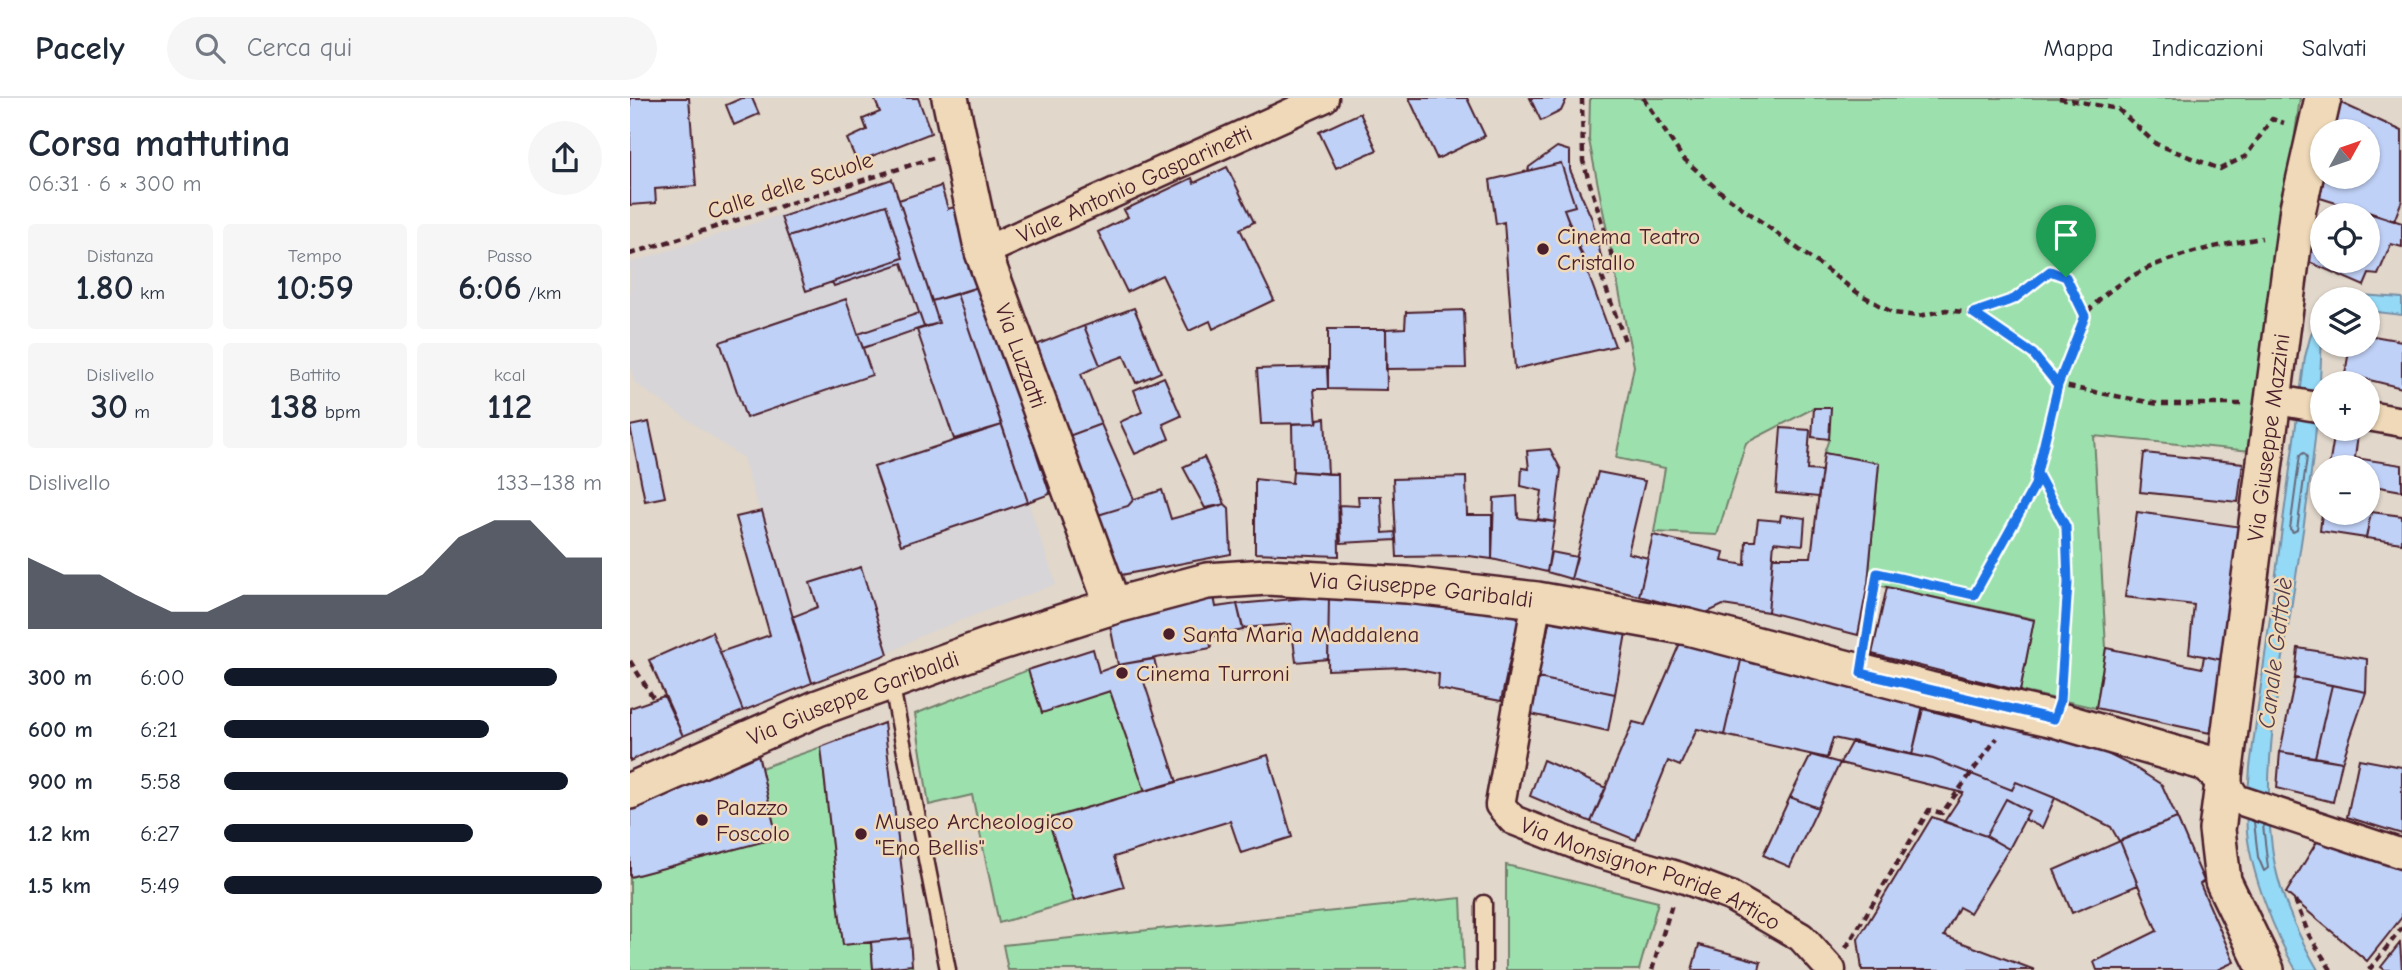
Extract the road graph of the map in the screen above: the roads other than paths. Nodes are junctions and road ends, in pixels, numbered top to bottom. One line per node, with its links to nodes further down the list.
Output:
1 (950, 98): 4 (street, Via Luzzatti)
2 (1324, 98): 4 (street, Viale Antonio Gasparinetti)
3 (2323, 98): 5 (street, Via Giuseppe Mazzini)
4 (983, 252): 10 (street, Via Luzzatti)
5 (2278, 404): 6 (street); 12 (street, Via Giuseppe Mazzini)
6 (2310, 407)
7 (2380, 418): 8 (street)
8 (2402, 422)
9 (1536, 600): 10 (street, Via Giuseppe Garibaldi); 12 (street, Via Giuseppe Garibaldi); 16 (street, Via Monsignor Paride Artico)
10 (1114, 606): 11 (street, Via Giuseppe Garibaldi)
11 (891, 682): 13 (street, Via Giuseppe Garibaldi); 17 (lane)
12 (2230, 790): 14 (street); 19 (street, Via Giuseppe Mazzini)
13 (630, 791)
14 (2402, 854)
15 (1484, 903): 18 (lane)
16 (1836, 964)
17 (948, 970)
18 (1484, 970)
19 (2266, 970)

